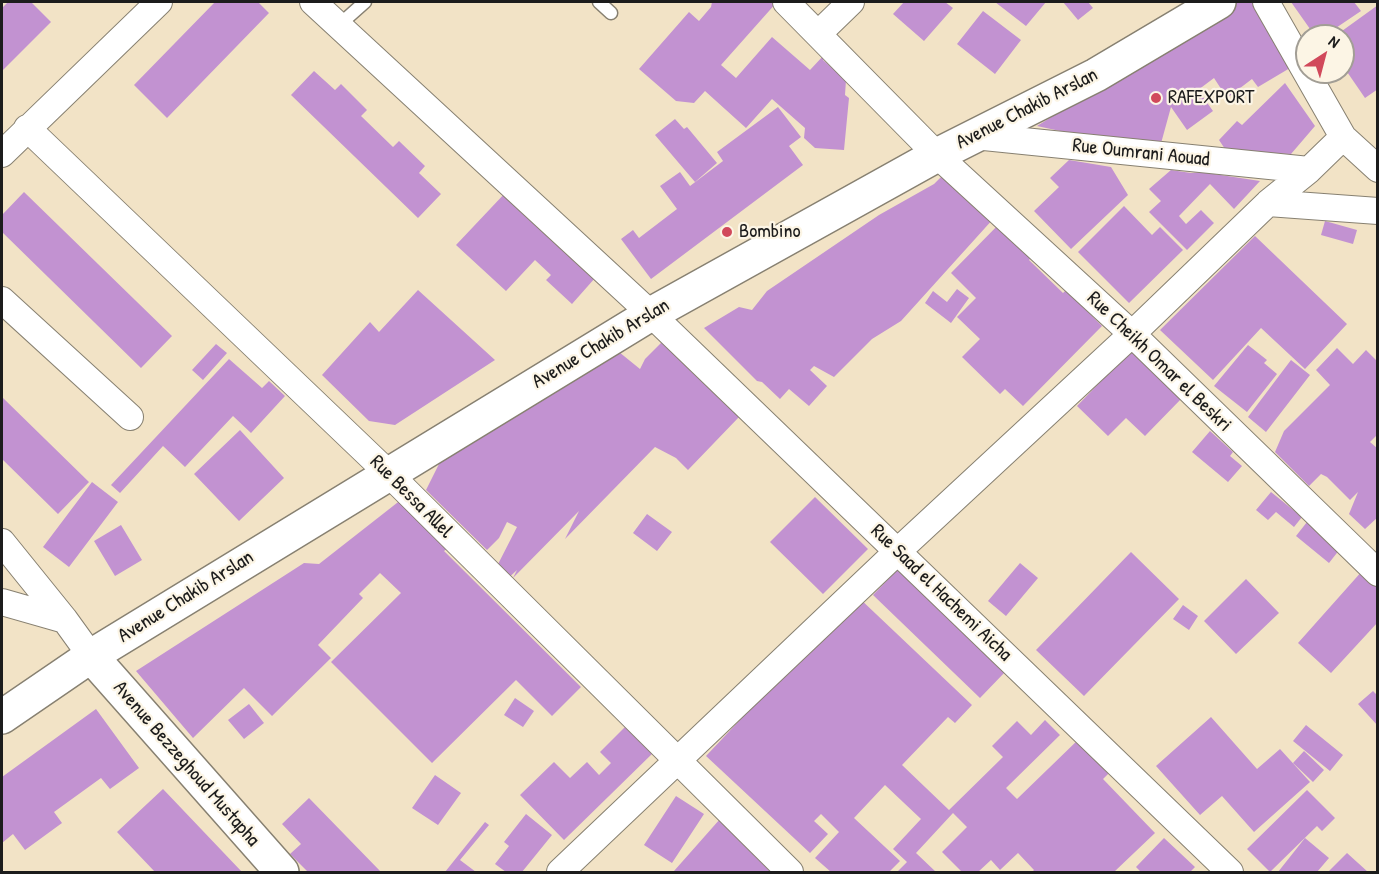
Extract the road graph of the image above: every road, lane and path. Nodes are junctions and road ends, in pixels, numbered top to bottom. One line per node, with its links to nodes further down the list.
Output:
1 (159, 2): 12 (street)
2 (313, 2): 10 (street, Rue Saad el Hachemi Aicha)
3 (365, 2): 10 (lane)
4 (599, 2): 9 (lane)
5 (786, 2): 11 (street, Rue Cheikh Omar el Beskri)
6 (851, 2): 11 (street)
7 (1266, 2): 14 (street)
8 (1206, 4): 13 (main road, Avenue Chakib Arslan)
9 (611, 13)
10 (339, 26): 22 (street, Rue Saad el Hachemi Aicha)
11 (819, 33): 16 (street, Rue Cheikh Omar el Beskri)
12 (27, 129): 15 (street); 25 (street, Rue Bessa Allel)
13 (974, 136): 16 (main road, Avenue Chakib Arslan); 18 (street, Rue Oumrani Aouad)
14 (1343, 137): 17 (street); 18 (street)
15 (2, 154)
16 (937, 155): 22 (main road, Avenue Chakib Arslan); 23 (street, Rue Cheikh Omar el Beskri)
17 (1377, 169)
18 (1309, 170): 19 (street)
19 (1268, 203): 20 (street); 23 (street)
20 (1377, 211)
21 (2, 300): 24 (street)
22 (651, 314): 25 (main road, Avenue Chakib Arslan); 27 (street, Rue Saad el Hachemi Aicha)
23 (1132, 334): 27 (street); 28 (street, Rue Cheikh Omar el Beskri)
24 (130, 417)
25 (388, 473): 31 (main road, Avenue Chakib Arslan); 33 (street, Rue Bessa Allel)
26 (2, 542): 30 (street)
27 (898, 551): 33 (street); 37 (street, Rue Saad el Hachemi Aicha)
28 (1377, 573)
29 (2, 602): 30 (street)
30 (65, 620): 31 (street)
31 (91, 656): 32 (main road, Avenue Chakib Arslan); 34 (main road, Avenue Bezzeghoud Mustapha)
32 (2, 717)
33 (677, 761): 35 (street); 36 (street, Rue Bessa Allel)
34 (282, 873)
35 (560, 873)
36 (790, 873)
37 (1230, 873)

